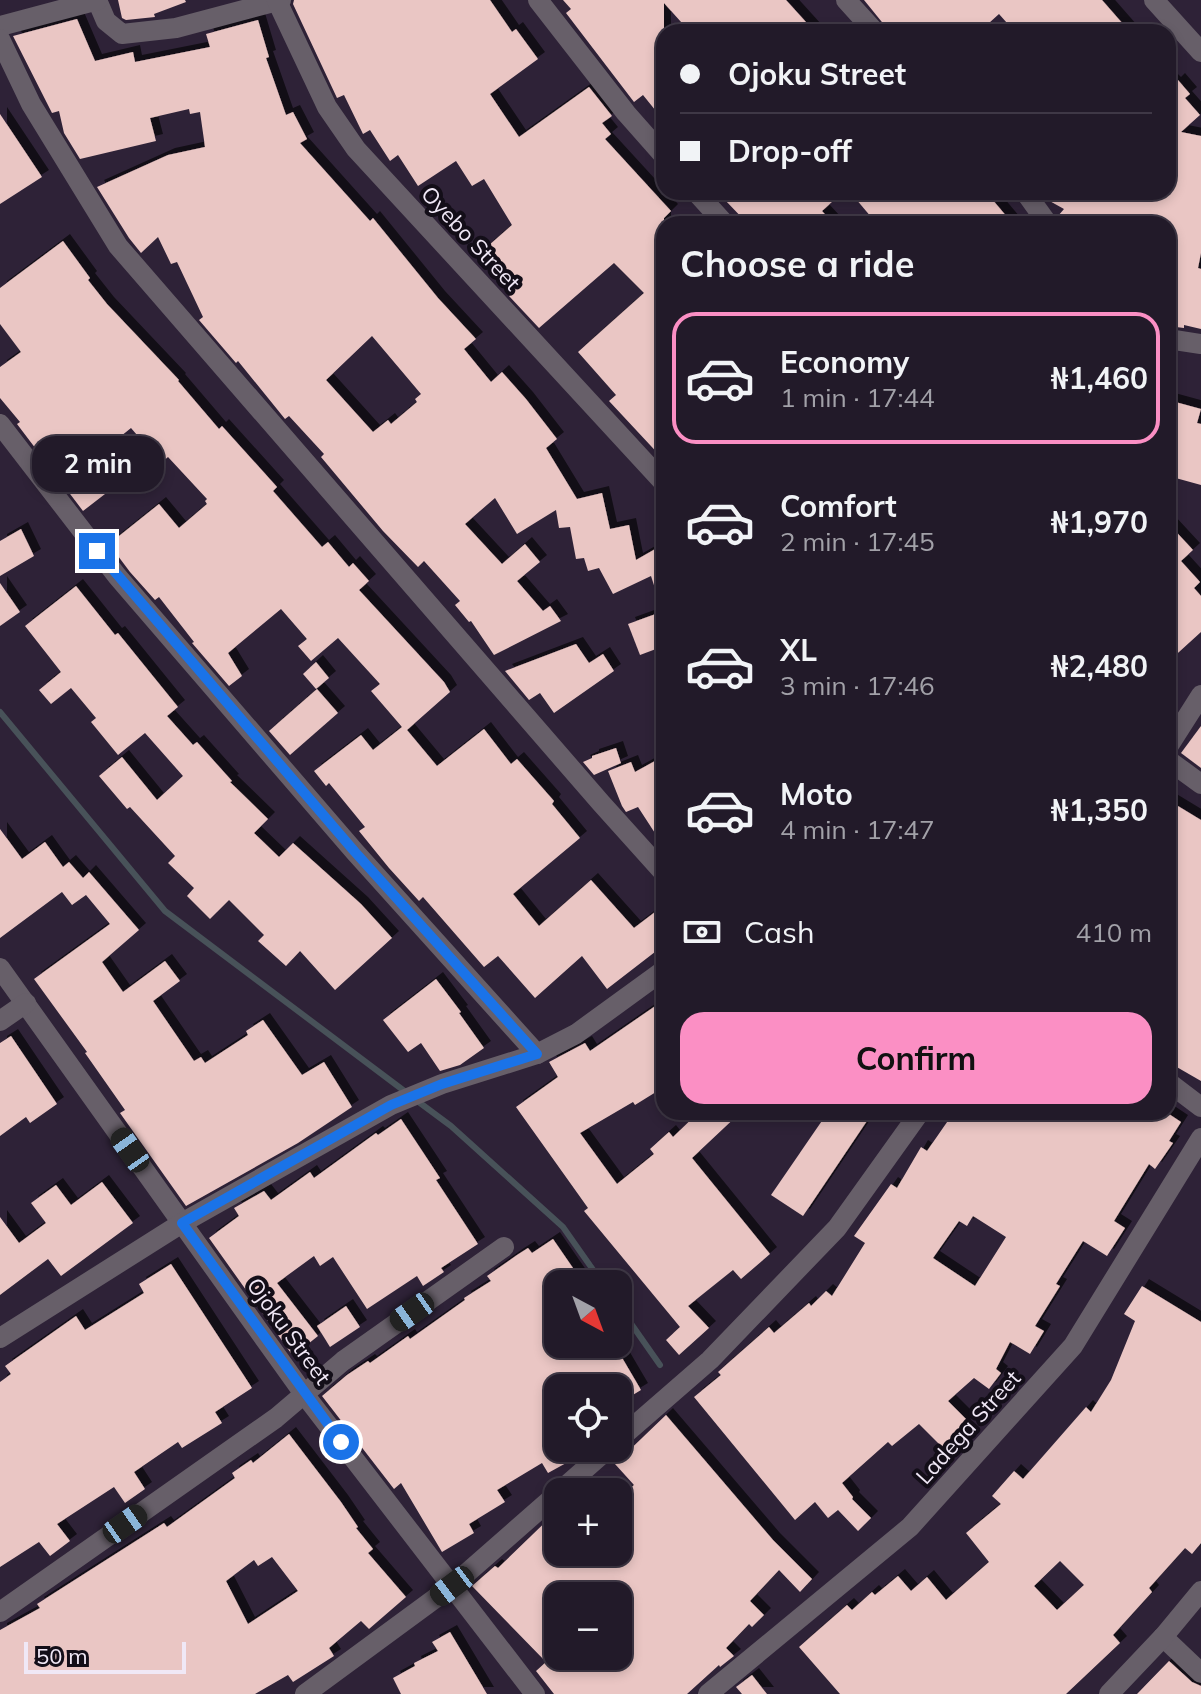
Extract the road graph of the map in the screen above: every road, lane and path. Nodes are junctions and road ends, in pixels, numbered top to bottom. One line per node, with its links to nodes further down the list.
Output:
1 (97, 0): 5 (street); 9 (street)
2 (538, 0): 12 (street)
3 (846, 0): 6 (street)
4 (1154, 0): 8 (street)
5 (279, 1): 18 (street, Oyebo Street)
6 (868, 24)
7 (1176, 24): 11 (street)
8 (1176, 24)
9 (0, 26)
10 (0, 39): 25 (street)
11 (1201, 52)
12 (656, 147)
13 (703, 200): 14 (street)
14 (718, 216)
15 (1176, 340): 16 (street)
16 (1201, 344)
17 (0, 424): 30 (street)
18 (656, 474)
19 (1201, 695): 21 (street)
20 (1176, 715): 21 (street)
21 (1182, 722): 22 (street)
22 (1176, 733)
23 (1176, 766): 24 (street)
24 (1201, 784)
25 (656, 864)
26 (0, 968): 28 (street, Ojoku Street)
27 (656, 976): 30 (street)
28 (26, 1003): 29 (street); 35 (street, Ojoku Street)
29 (0, 1021)
30 (537, 1054): 35 (street)
31 (1176, 1088): 32 (street)
32 (1201, 1107)
33 (914, 1120): 39 (street)
34 (1201, 1138): 50 (street, Ladega Street)
35 (182, 1223): 37 (street); 38 (street, Ojoku Street)
36 (504, 1247): 38 (street)
37 (0, 1338)
38 (304, 1394): 43 (street, Ojoku Street); 45 (street)
39 (632, 1428)
40 (593, 1462): 41 (street)
41 (574, 1478)
42 (544, 1504): 43 (street)
43 (452, 1586): 48 (street); 49 (street, Ojoku Street)
44 (1201, 1591): 46 (street)
45 (0, 1612)
46 (1163, 1637): 47 (street); 51 (street)
47 (1201, 1673)
48 (305, 1694)
49 (535, 1694)
50 (708, 1694)
51 (1109, 1694)

